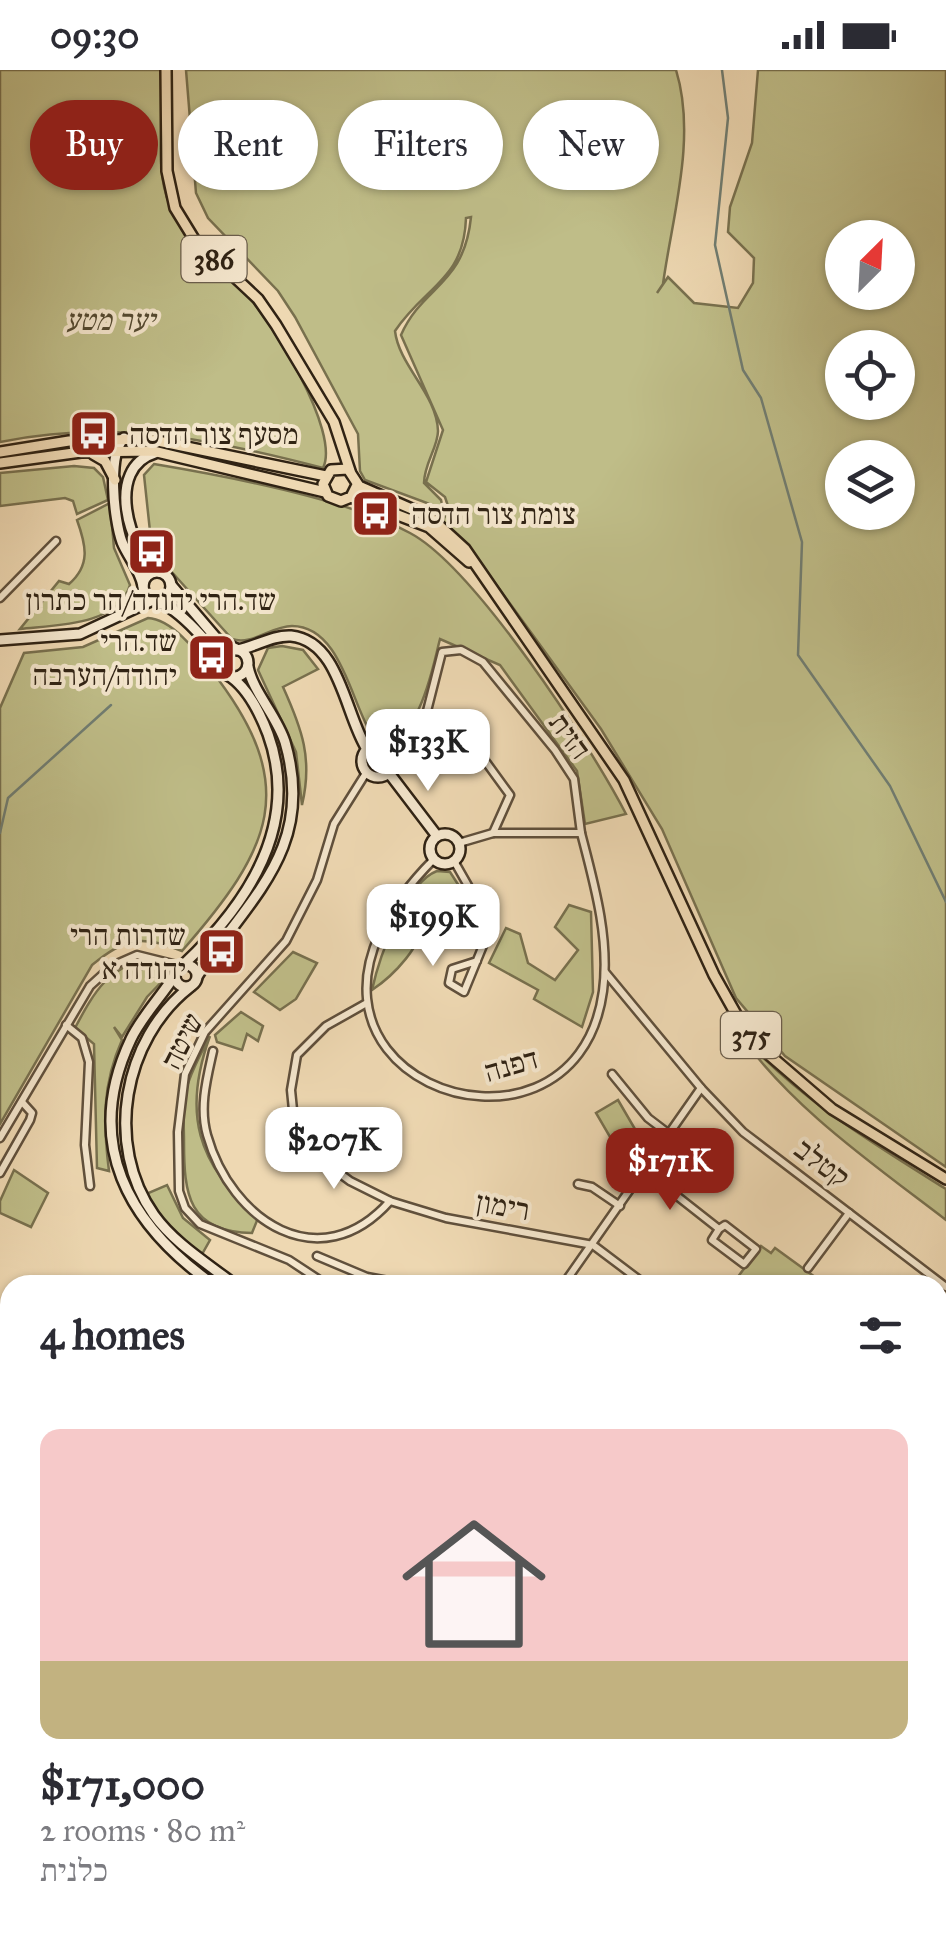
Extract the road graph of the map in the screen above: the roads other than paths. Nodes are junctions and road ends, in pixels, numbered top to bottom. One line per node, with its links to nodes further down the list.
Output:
1 (166, 70): 2 (main road, 386)
2 (326, 407): 9 (main road, 386); 10 (main road, 386)
3 (124, 438): 4 (street); 5 (main road); 11 (main road)
4 (116, 450): 6 (main road, 375); 7 (main road, 375); 12 (street)
5 (0, 452)
6 (81, 452): 8 (main road, 375); 12 (main road)
7 (162, 452): 14 (main road, 375); 17 (street)
8 (0, 462)
9 (335, 468): 10 (main road); 11 (main road)
10 (350, 471): 13 (main road)
11 (326, 476): 14 (main road)
12 (115, 480): 19 (street)
13 (357, 485): 15 (main road); 22 (main road, 375)
14 (325, 492): 15 (main road, 375)
15 (351, 498): 22 (main road, 375)
16 (56, 541): 20 (street)
17 (158, 572): 18 (street); 19 (street)
18 (171, 586): 21 (street); 26 (street)
19 (143, 588): 21 (street); 23 (street)
20 (0, 598)
21 (156, 600): 23 (street); 28 (street)
22 (506, 607): 56 (main road, 375)
23 (132, 611): 24 (street)
24 (0, 640)
25 (261, 643): 26 (street); 27 (street); 31 (street)
26 (236, 649): 27 (street); 28 (street)
27 (248, 664): 29 (street); 44 (street)
28 (221, 667): 29 (street)
29 (231, 676): 42 (street)
30 (475, 747): 35 (street)
31 (367, 749): 32 (street); 33 (street)
32 (391, 752): 34 (street); 36 (street, הזית)
33 (366, 773): 34 (street); 68 (street, שיטה)
34 (388, 774): 37 (street)
35 (493, 832): 36 (street); 38 (street)
36 (580, 833): 43 (street, דפנה)
37 (438, 836): 38 (street); 39 (street)
38 (459, 843): 40 (street)
39 (434, 859): 40 (street); 46 (street)
40 (454, 861): 41 (street)
41 (476, 961): 41 (street)
42 (178, 970): 44 (street); 45 (street); 47 (street); 66 (street)
43 (605, 972): 46 (street, דפנה); 50 (street, קטלב)
44 (198, 975): 45 (street)
45 (190, 987): 67 (street)
46 (366, 1004): 59 (street, רימון)
47 (66, 1025): 51 (street); 58 (street)
48 (213, 1050): 59 (street)
49 (612, 1074): 52 (street)
50 (700, 1088): 52 (street); 61 (street, קטלב)
51 (22, 1102): 53 (street); 55 (street)
52 (669, 1134): 54 (street)
53 (0, 1138)
54 (644, 1170): 60 (street); 62 (street)
55 (0, 1172)
56 (946, 1179)
57 (578, 1184): 60 (street)
58 (90, 1186)
59 (390, 1201): 63 (street, רימון)
60 (620, 1206): 63 (street)
61 (849, 1212): 65 (street); 72 (street, קטלב)
62 (718, 1229): 62 (street)
63 (593, 1245): 70 (street); 71 (street)
64 (317, 1256): 69 (street)
65 (808, 1268)
66 (201, 1275)
67 (223, 1275)
68 (312, 1275)
69 (362, 1275)
70 (570, 1275)
71 (633, 1275)
72 (932, 1275)

